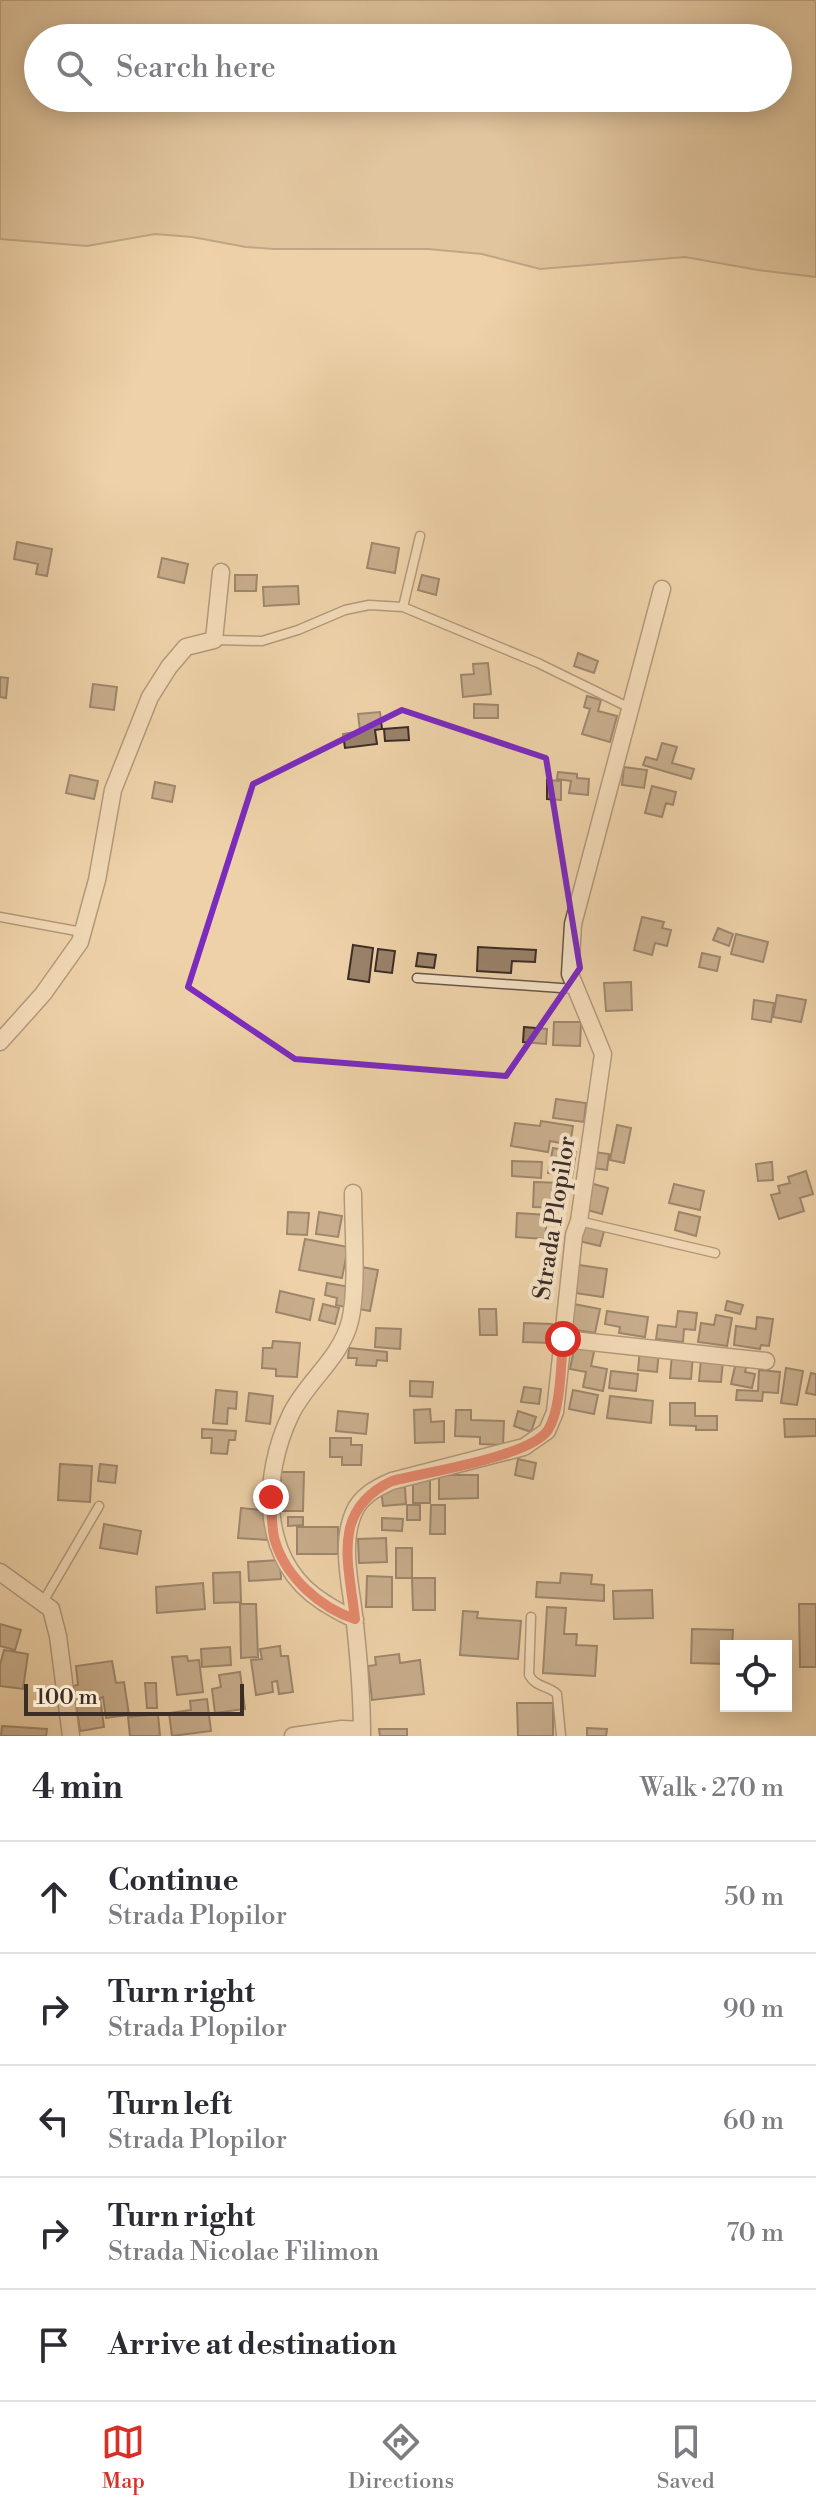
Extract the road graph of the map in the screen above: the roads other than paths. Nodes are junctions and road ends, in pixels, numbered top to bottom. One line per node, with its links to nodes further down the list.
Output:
1 (420, 536): 4 (lane)
2 (221, 572): 5 (street)
3 (662, 589): 6 (street, Strada Plopilor)
4 (403, 607): 5 (lane); 6 (lane)
5 (214, 640): 8 (street)
6 (631, 709): 10 (street, Strada Plopilor)
7 (0, 917): 8 (lane)
8 (83, 932): 11 (street)
9 (417, 978): 10 (lane)
10 (575, 989): 13 (street, Strada Plopilor)
11 (0, 1042)
12 (353, 1193): 21 (street)
13 (579, 1221): 14 (lane); 15 (street, Strada Plopilor)
14 (715, 1253)
15 (563, 1339): 16 (street); 21 (street, Strada Plopilor)
16 (766, 1361)
17 (99, 1506): 19 (lane)
18 (0, 1572): 19 (street)
19 (43, 1602): 23 (street)
20 (531, 1617): 25 (lane)
21 (355, 1619): 22 (street, Strada Plopilor)
22 (362, 1733): 24 (street)
23 (71, 1736)
24 (293, 1736)
25 (561, 1736)

